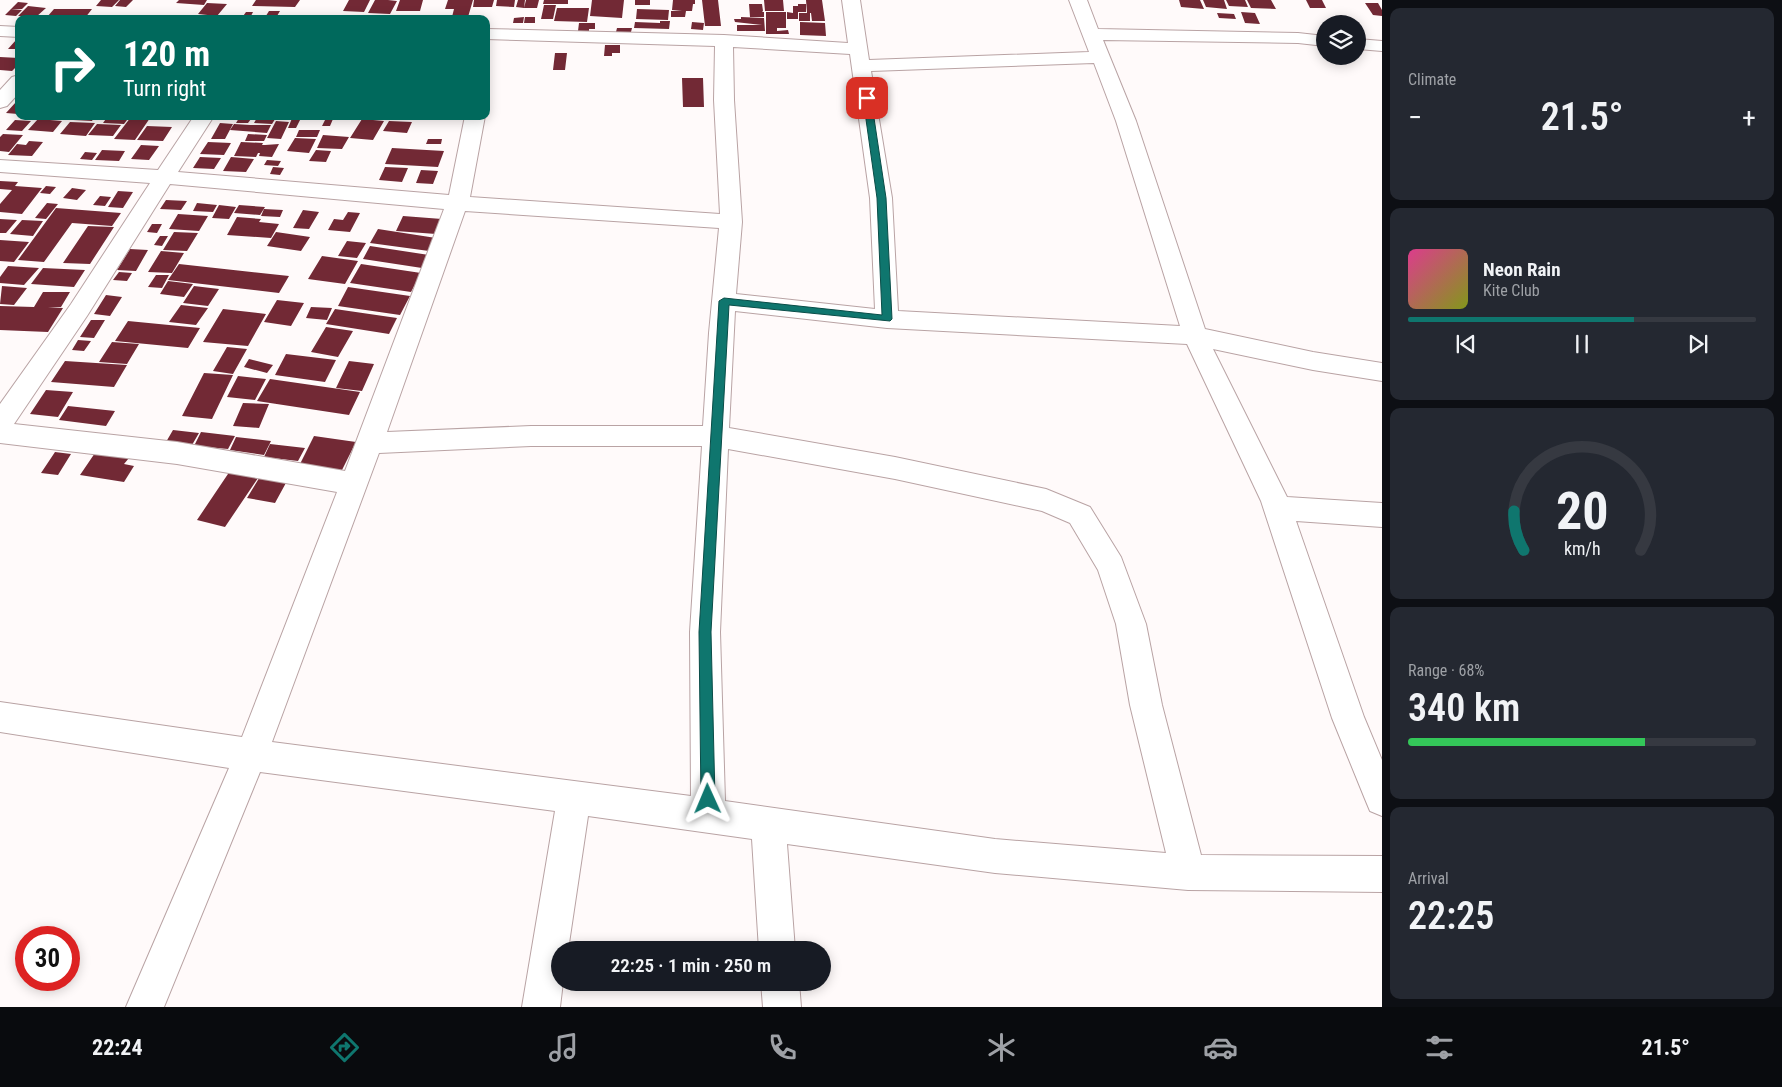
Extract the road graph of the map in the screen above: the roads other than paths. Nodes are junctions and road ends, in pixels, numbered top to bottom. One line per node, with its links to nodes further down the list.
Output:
1 (851, 0): 11 (street)
2 (1078, 0): 5 (street)
3 (0, 31): 4 (street)
4 (15, 32)
5 (1092, 34): 8 (street); 12 (street)
6 (490, 39): 7 (street)
7 (724, 40): 11 (street); 20 (street)
8 (1316, 40)
9 (1366, 45): 10 (street)
10 (1382, 46)
11 (859, 57): 12 (street); 22 (street)
12 (1101, 57): 23 (street)
13 (15, 85): 14 (street)
14 (0, 102)
15 (201, 120): 18 (street)
16 (474, 120): 19 (street)
17 (0, 166): 18 (street)
18 (163, 178): 19 (street); 25 (street)
19 (457, 203): 20 (street); 28 (street)
20 (731, 222): 21 (street)
21 (724, 301): 22 (street); 27 (street)
22 (887, 319): 23 (street)
23 (1194, 336): 24 (street); 30 (street)
24 (1382, 372)
25 (0, 423)
26 (0, 433): 29 (street)
27 (716, 436): 28 (street); 36 (street); 38 (street)
28 (370, 443): 29 (street)
29 (354, 484): 33 (street)
30 (1278, 508): 31 (street); 35 (street)
31 (1382, 515)
32 (0, 717): 33 (street)
33 (251, 755): 34 (street); 42 (street)
34 (574, 797): 36 (street); 43 (street)
35 (1382, 799)
36 (708, 817): 37 (street)
37 (768, 826): 38 (street); 40 (street)
38 (1188, 872): 39 (street)
39 (1382, 874)
40 (777, 941)
41 (781, 991): 44 (street)
42 (145, 1007)
43 (541, 1007)
44 (782, 1007)

